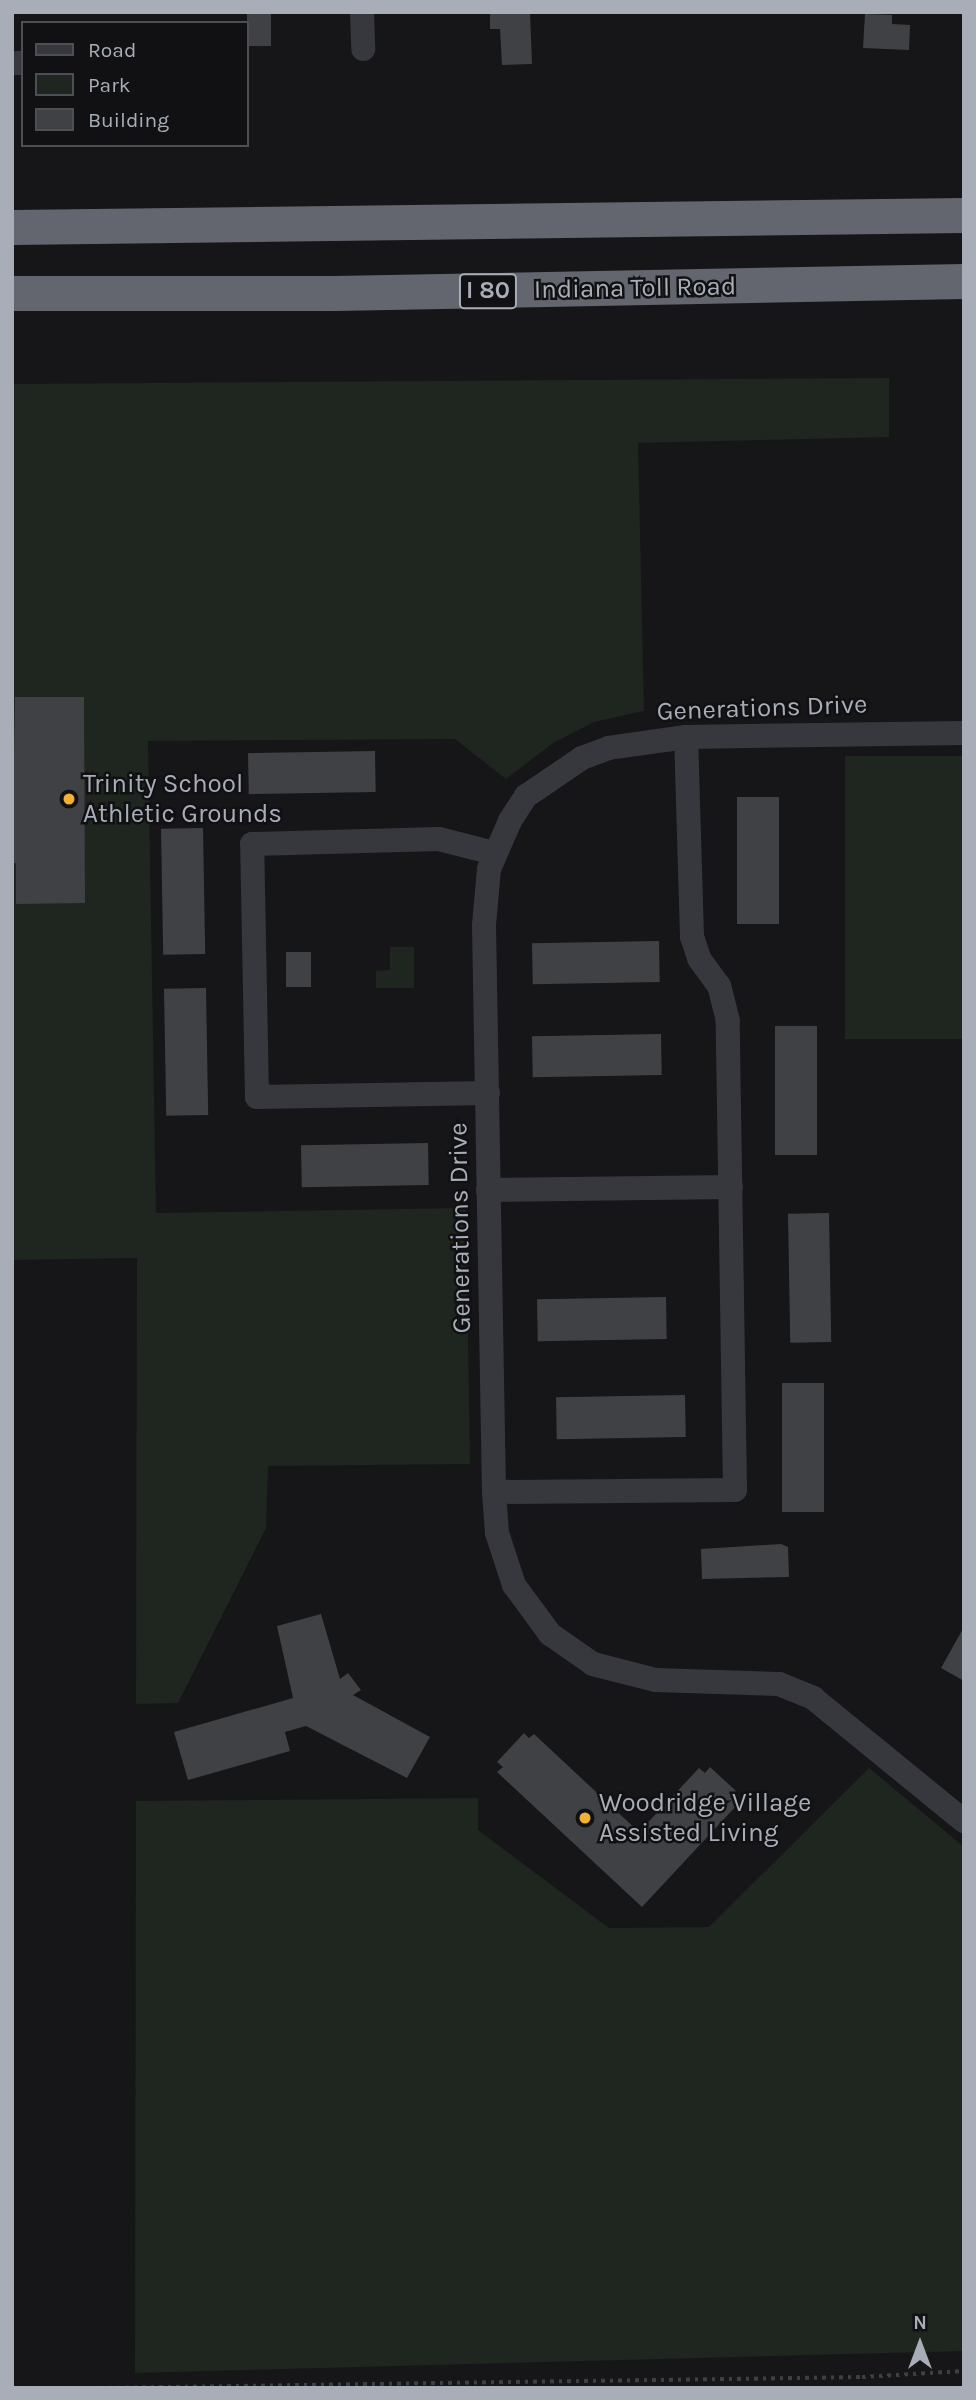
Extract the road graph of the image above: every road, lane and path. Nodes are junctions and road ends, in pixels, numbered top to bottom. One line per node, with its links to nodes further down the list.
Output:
1 (362, 12): 2 (street)
2 (363, 49)
3 (964, 215): 4 (highway)
4 (12, 227)
5 (964, 281): 6 (highway, Indiana Toll Road / I 80)
6 (12, 293)
7 (964, 733): 8 (street, Generations Drive)
8 (686, 737): 9 (street, Generations Drive); 11 (street)
9 (494, 853): 10 (street, Generations Drive); 10 (street)
10 (488, 1093): 12 (street, Generations Drive)
11 (731, 1187): 12 (street); 13 (street)
12 (488, 1190): 13 (street, Generations Drive)
13 (494, 1492): 14 (street, Generations Drive)
14 (964, 1821)
15 (964, 2371): 16 (path)
16 (100, 2388)

